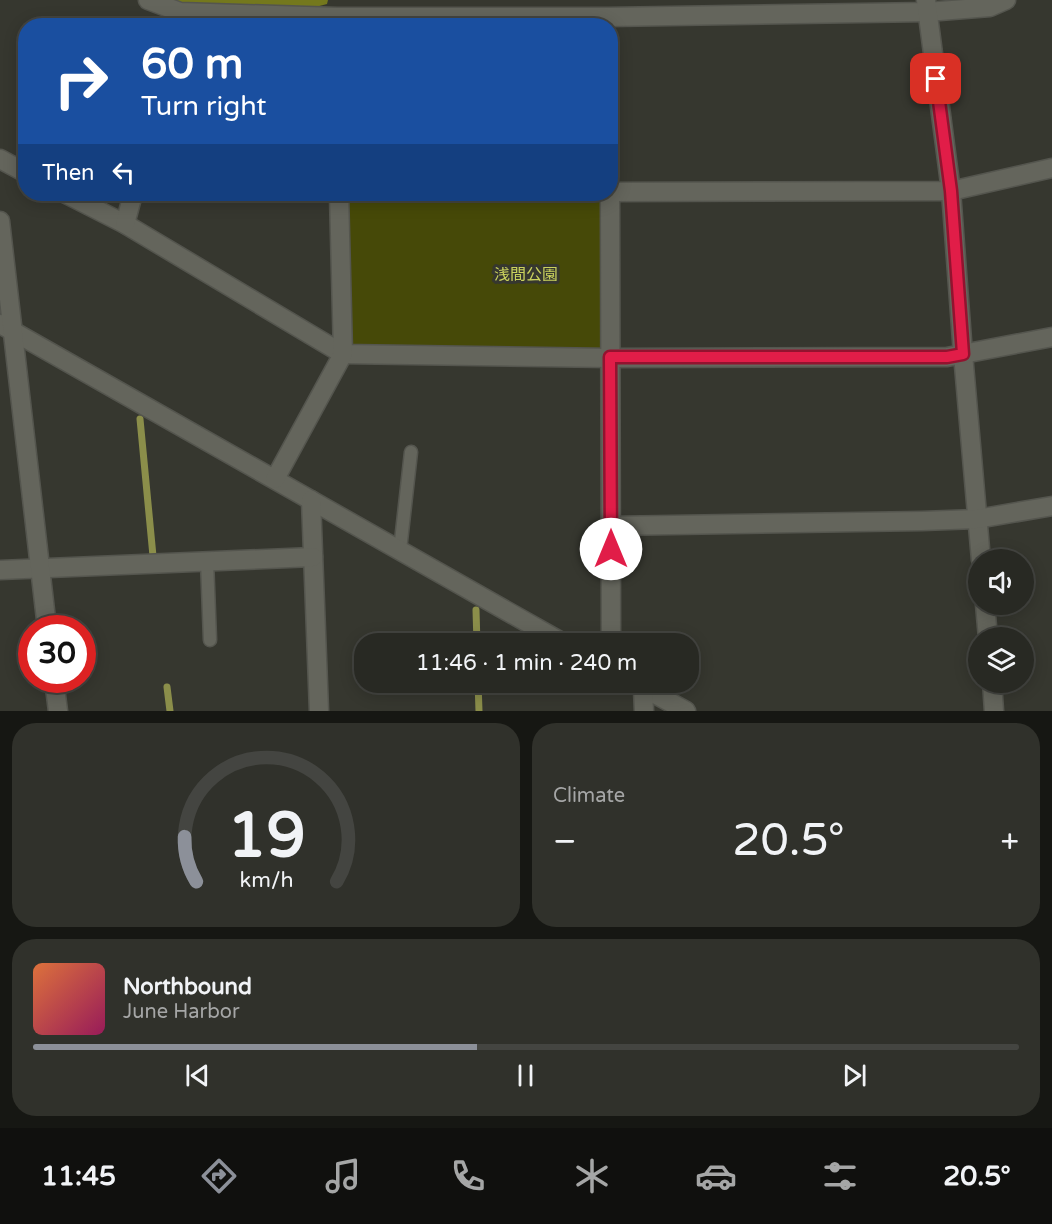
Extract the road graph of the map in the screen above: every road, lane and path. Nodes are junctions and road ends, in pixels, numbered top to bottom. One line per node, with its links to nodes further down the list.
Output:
1 (148, 0): 4 (street)
2 (1006, 0): 3 (street)
3 (927, 6): 6 (street); 10 (street)
4 (185, 13): 5 (street)
5 (337, 14): 6 (street)
6 (608, 14)
7 (0, 159): 8 (street)
8 (18, 168)
9 (1052, 168): 10 (street)
10 (951, 191): 11 (street); 21 (street)
11 (618, 193)
12 (80, 201): 17 (street)
13 (131, 201): 17 (street)
14 (339, 201): 20 (street)
15 (610, 201): 22 (street)
16 (0, 221): 18 (street)
17 (125, 224): 20 (street)
18 (6, 327): 24 (street); 33 (street)
19 (1052, 337): 21 (street)
20 (343, 354): 22 (street); 24 (street)
21 (963, 354): 22 (street); 27 (street)
22 (610, 357): 28 (street)
23 (411, 452): 30 (lane)
24 (275, 479): 25 (street)
25 (311, 500): 30 (street); 31 (street)
26 (1052, 506): 27 (street)
27 (977, 519): 28 (street); 29 (street)
28 (611, 526): 37 (street)
29 (980, 549)
30 (400, 550): 36 (street)
31 (313, 557): 32 (street); 44 (street)
32 (207, 561): 33 (street); 38 (lane)
33 (40, 568): 34 (street); 35 (street)
34 (0, 570)
35 (45, 615)
36 (546, 633)
37 (611, 633)
38 (210, 640)
39 (56, 693): 43 (street)
40 (640, 693): 45 (street)
41 (651, 693): 46 (street)
42 (993, 693): 47 (street)
43 (58, 711)
44 (319, 711)
45 (644, 711)
46 (686, 711)
47 (994, 711)

